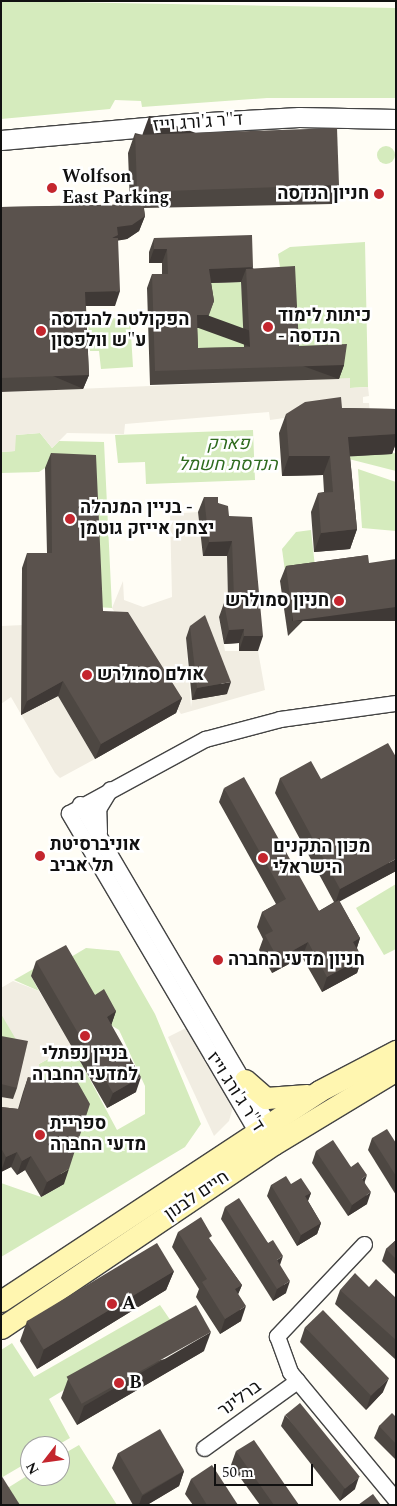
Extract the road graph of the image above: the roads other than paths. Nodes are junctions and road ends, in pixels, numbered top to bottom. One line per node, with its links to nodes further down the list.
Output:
1 (396, 119): 2 (street, ד"ר ג'ורג וייז)
2 (1, 140)
3 (396, 703): 4 (street)
4 (116, 784): 5 (street); 6 (street)
5 (74, 808): 6 (street, ד"ר ג'ורג וייז); 11 (street, ד"ר ג'ורג וייז)
6 (104, 845): 9 (street, ד"ר ג'ורג וייז)
7 (396, 1051): 10 (main road, חיים לבנון)
8 (396, 1070): 12 (main road, חיים לבנון)
9 (245, 1080): 10 (main road); 11 (street, ד"ר ג'ורג וייז)
10 (319, 1091): 11 (main road, חיים לבנון)
11 (264, 1126): 12 (street, ד"ר ג'ורג וייז); 14 (main road, חיים לבנון)
12 (274, 1144): 15 (main road, חיים לבנון)
13 (364, 1244): 16 (street)
14 (1, 1301)
15 (1, 1328)
16 (298, 1381): 17 (street, ברלינר); 18 (street)
17 (204, 1448)
18 (396, 1500)

